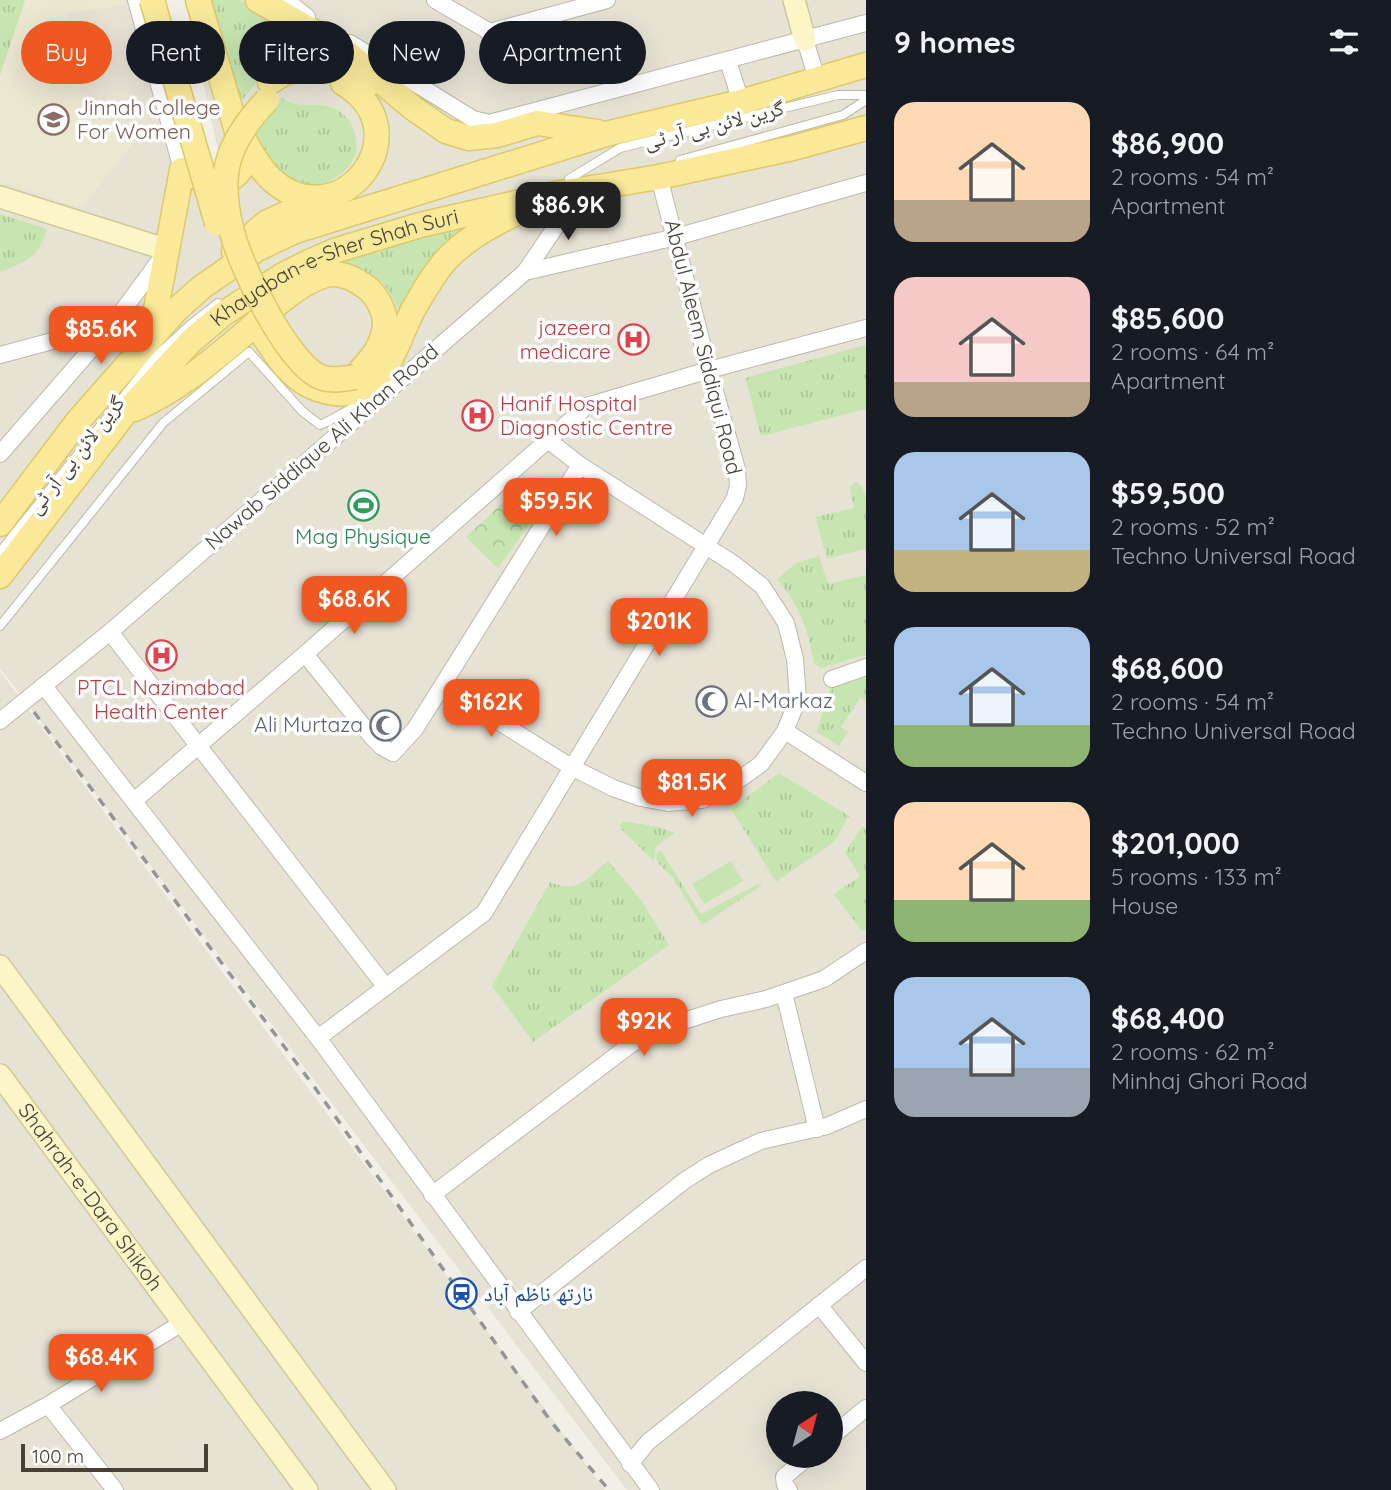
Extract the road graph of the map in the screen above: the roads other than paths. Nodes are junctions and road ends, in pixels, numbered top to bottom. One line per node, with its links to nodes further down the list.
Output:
1 (136, 0): 20 (street)
2 (152, 0): 26 (main road, bridge)
3 (198, 0): 16 (main road)
4 (258, 0): 18 (main road)
5 (286, 0): 11 (street)
6 (435, 0): 7 (street)
7 (607, 0)
8 (794, 0): 10 (street)
9 (866, 23): 10 (street)
10 (805, 40): 11 (street); 13 (street)
11 (728, 61): 15 (street)
12 (866, 65): 13 (main road, Khayaban-e-Sher Shah Suri)
13 (817, 79): 15 (main road, Khayaban-e-Sher Shah Suri)
14 (866, 97): 19 (lane, گرین لائن بی آر ٹی); 22 (lane, گرین لائن بی آر ٹی)
15 (741, 102): 18 (main road, Khayaban-e-Sher Shah Suri)
16 (236, 128): 20 (main road); 25 (main road)
17 (866, 128): 19 (main road, Khayaban-e-Sher Shah Suri)
18 (606, 134): 26 (main road, bridge); 32 (main road, Khayaban-e-Sher Shah Suri)
19 (661, 169): 22 (main road, Khayaban-e-Sher Shah Suri); 27 (street, Abdul Aleem Siddiqui Road)
20 (181, 170): 28 (main road)
21 (866, 183): 27 (street, Nawab Siddique Ali Khan Road)
22 (565, 186): 26 (main road); 30 (street); 42 (main road, Khayaban-e-Sher Shah Suri)
23 (517, 192): 29 (lane)
24 (0, 197): 28 (street)
25 (320, 198): 32 (main road); 34 (main road, bridge)
26 (220, 234)
27 (676, 237): 30 (street, Nawab Siddique Ali Khan Road); 40 (street, Abdul Aleem Siddiqui Road)
28 (168, 250): 35 (street); 37 (main road)
29 (303, 254)
30 (525, 272): 41 (street, Nawab Siddique Ali Khan Road)
31 (263, 274): 33 (lane)
32 (224, 285): 37 (main road); 48 (lane, گرین لائن بی آر ٹی)
33 (245, 285)
34 (260, 318): 38 (lane); 42 (main road)
35 (113, 325): 39 (street); 44 (street)
36 (866, 328): 40 (street)
37 (151, 336): 46 (main road)
38 (249, 352): 41 (lane); 50 (lane)
39 (0, 355)
40 (709, 370): 43 (street); 47 (street, Abdul Aleem Siddiqui Road)
41 (377, 400): 51 (street, Nawab Siddique Ali Khan Road)
42 (125, 413): 49 (main road, Khayaban-e-Sher Shah Suri)
43 (548, 440): 45 (street); 52 (street)
44 (0, 454)
45 (580, 465): 47 (street); 56 (street)
46 (0, 524)
47 (706, 546): 58 (street); 60 (street, Abdul Aleem Siddiqui Road)
48 (0, 552)
49 (0, 576)
50 (0, 626)
51 (110, 632): 55 (street, Nawab Siddique Ali Khan Road); 59 (street)
52 (305, 654): 56 (street); 59 (street)
53 (866, 667): 54 (street)
54 (832, 679)
55 (44, 686): 57 (street, Nawab Siddique Ali Khan Road); 62 (street)
56 (442, 686): 60 (street)
57 (0, 721)
58 (785, 731): 60 (street); 61 (street)
59 (199, 747): 62 (street); 65 (street)
60 (571, 767): 65 (street, Abdul Aleem Siddiqui Road)
61 (866, 783)
62 (134, 801): 67 (street)
63 (866, 951): 66 (street)
64 (0, 966): 85 (street)
65 (384, 986): 67 (street, Abdul Aleem Siddiqui Road)
66 (784, 993): 70 (street); 71 (street)
67 (318, 1038): 71 (street)
68 (0, 1075): 75 (street, Shahrah-e-Dara Shikoh)
69 (866, 1109): 70 (street)
70 (817, 1129): 74 (street)
71 (432, 1195): 74 (street)
72 (866, 1268): 73 (street)
73 (819, 1305): 76 (street); 81 (street)
74 (518, 1312): 81 (street)
75 (181, 1323): 77 (street); 84 (street, Shahrah-e-Dara Shikoh)
76 (866, 1363)
77 (48, 1405): 80 (street); 83 (street)
78 (866, 1408): 79 (street)
79 (844, 1426)
80 (0, 1431)
81 (630, 1464): 86 (street)
82 (795, 1468): 87 (street)
83 (115, 1490)
84 (306, 1490)
85 (385, 1490)
86 (651, 1490)
87 (789, 1490)

